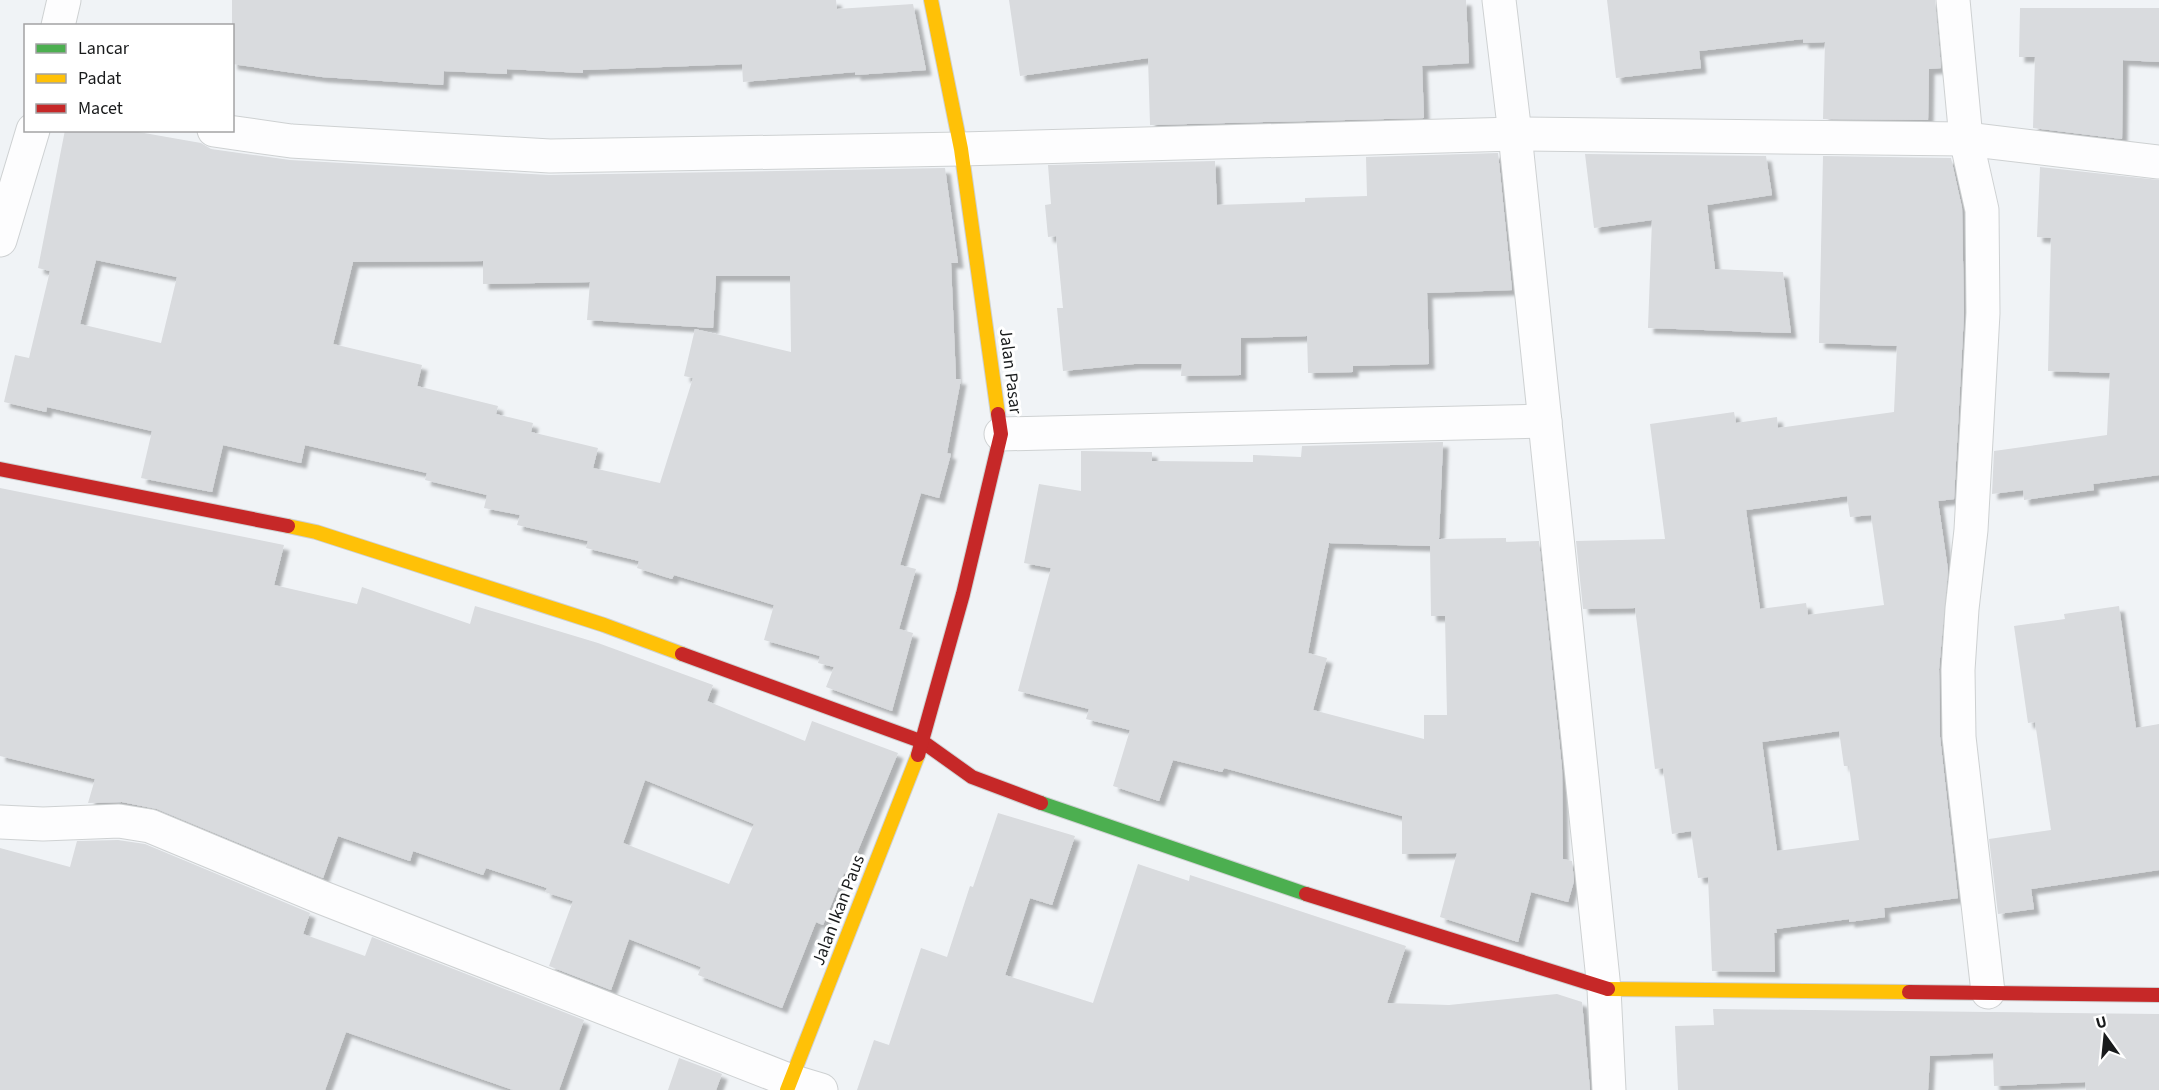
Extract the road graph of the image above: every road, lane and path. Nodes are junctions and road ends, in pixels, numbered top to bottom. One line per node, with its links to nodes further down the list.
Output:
1 (64, 0): 5 (street)
2 (931, 0): 10 (street, Jalan Pasar)
3 (1499, 0): 8 (street)
4 (1953, 0): 9 (street)
5 (58, 24)
6 (32, 132): 12 (street)
7 (228, 132): 10 (street)
8 (1515, 134): 9 (street); 10 (street); 13 (street)
9 (1966, 139): 11 (street); 19 (street)
10 (961, 149): 14 (street, Jalan Pasar)
11 (2159, 162)
12 (0, 240)
13 (1545, 421): 14 (street); 18 (street)
14 (1001, 434): 16 (street, Jalan Pasar)
15 (0, 469): 16 (street)
16 (923, 742): 18 (street); 21 (street, Jalan Ikan Paus)
17 (0, 822): 21 (street)
18 (1604, 989): 19 (street); 22 (street)
19 (1988, 992): 20 (street)
20 (2159, 995)
21 (799, 1087)
22 (1609, 1090)

